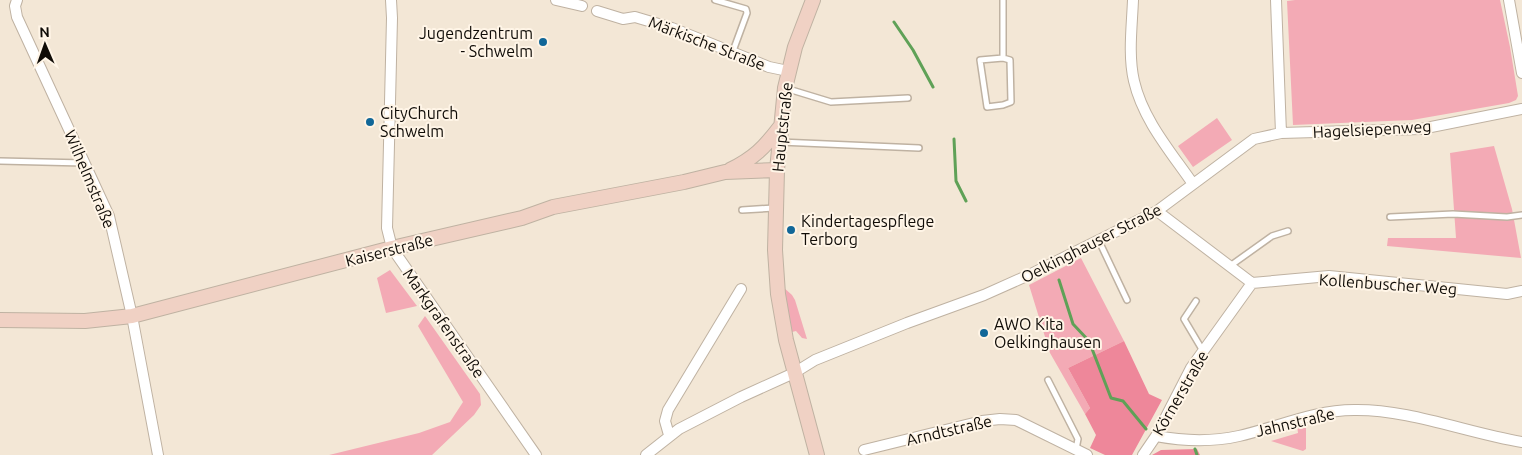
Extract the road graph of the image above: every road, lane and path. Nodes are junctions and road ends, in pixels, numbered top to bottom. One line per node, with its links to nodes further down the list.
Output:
1 (17, 0): 24 (street, Wilhelmstraße)
2 (391, 0): 35 (street, Markgrafenstraße)
3 (556, 0): 10 (street)
4 (715, 0): 12 (lane)
5 (813, 0): 14 (main road, Hauptstraße)
6 (1002, 0): 13 (lane)
7 (1133, 0): 27 (street)
8 (1276, 0): 20 (street)
9 (1509, 0): 15 (street)
10 (582, 6)
11 (597, 11): 12 (street, Märkische Straße)
12 (733, 51): 14 (street, Märkische Straße)
13 (1003, 58): 13 (lane)
14 (788, 71): 16 (main road, Hauptstraße)
15 (1522, 73)
16 (785, 88): 17 (lane); 19 (main road, Hauptstraße)
17 (908, 98)
18 (1522, 109): 20 (street, Hagelsiepenweg)
19 (780, 126): 21 (main road, Hauptstraße); 26 (main road)
20 (1281, 133): 27 (street, Oelkinghauser Straße)
21 (779, 142): 22 (lane); 25 (main road, Hauptstraße)
22 (919, 148)
23 (0, 161): 24 (lane)
24 (85, 163): 42 (street, Wilhelmstraße)
25 (776, 170): 26 (main road, Kaiserstraße); 28 (main road, Hauptstraße)
26 (725, 172): 35 (main road, Kaiserstraße)
27 (1193, 184): 30 (street, Oelkinghauser Straße)
28 (775, 208): 29 (lane); 45 (main road, Hauptstraße)
29 (742, 210)
30 (1157, 212): 34 (street, Oelkinghauser Straße); 36 (street)
31 (1522, 214): 32 (lane)
32 (1390, 217)
33 (1288, 231): 36 (lane)
34 (1099, 241): 40 (lane); 45 (street, Oelkinghauser Straße)
35 (392, 248): 42 (main road, Kaiserstraße); 53 (street, Markgrafenstraße)
36 (1230, 266): 37 (street)
37 (1252, 283): 39 (street, Kollenbuscher Weg); 44 (street, Körnerstraße)
38 (741, 289): 47 (street)
39 (1522, 291)
40 (1127, 300)
41 (1196, 301): 44 (lane)
42 (132, 316): 43 (main road, Kaiserstraße); 52 (street, Wilhelmstraße)
43 (0, 320)
44 (1203, 352): 48 (street, Körnerstraße)
45 (794, 373): 47 (street); 55 (main road, Hauptstraße)
46 (1048, 380): 51 (lane)
47 (669, 435): 54 (street)
48 (1156, 436): 49 (street, Jahnstraße); 57 (street, Körnerstraße)
49 (1522, 442)
50 (864, 450): 51 (street, Arndtstraße)
51 (1076, 450): 56 (street, Arndtstraße)
52 (158, 455)
53 (536, 455)
54 (646, 455)
55 (816, 455)
56 (1087, 455)
57 (1143, 455)

